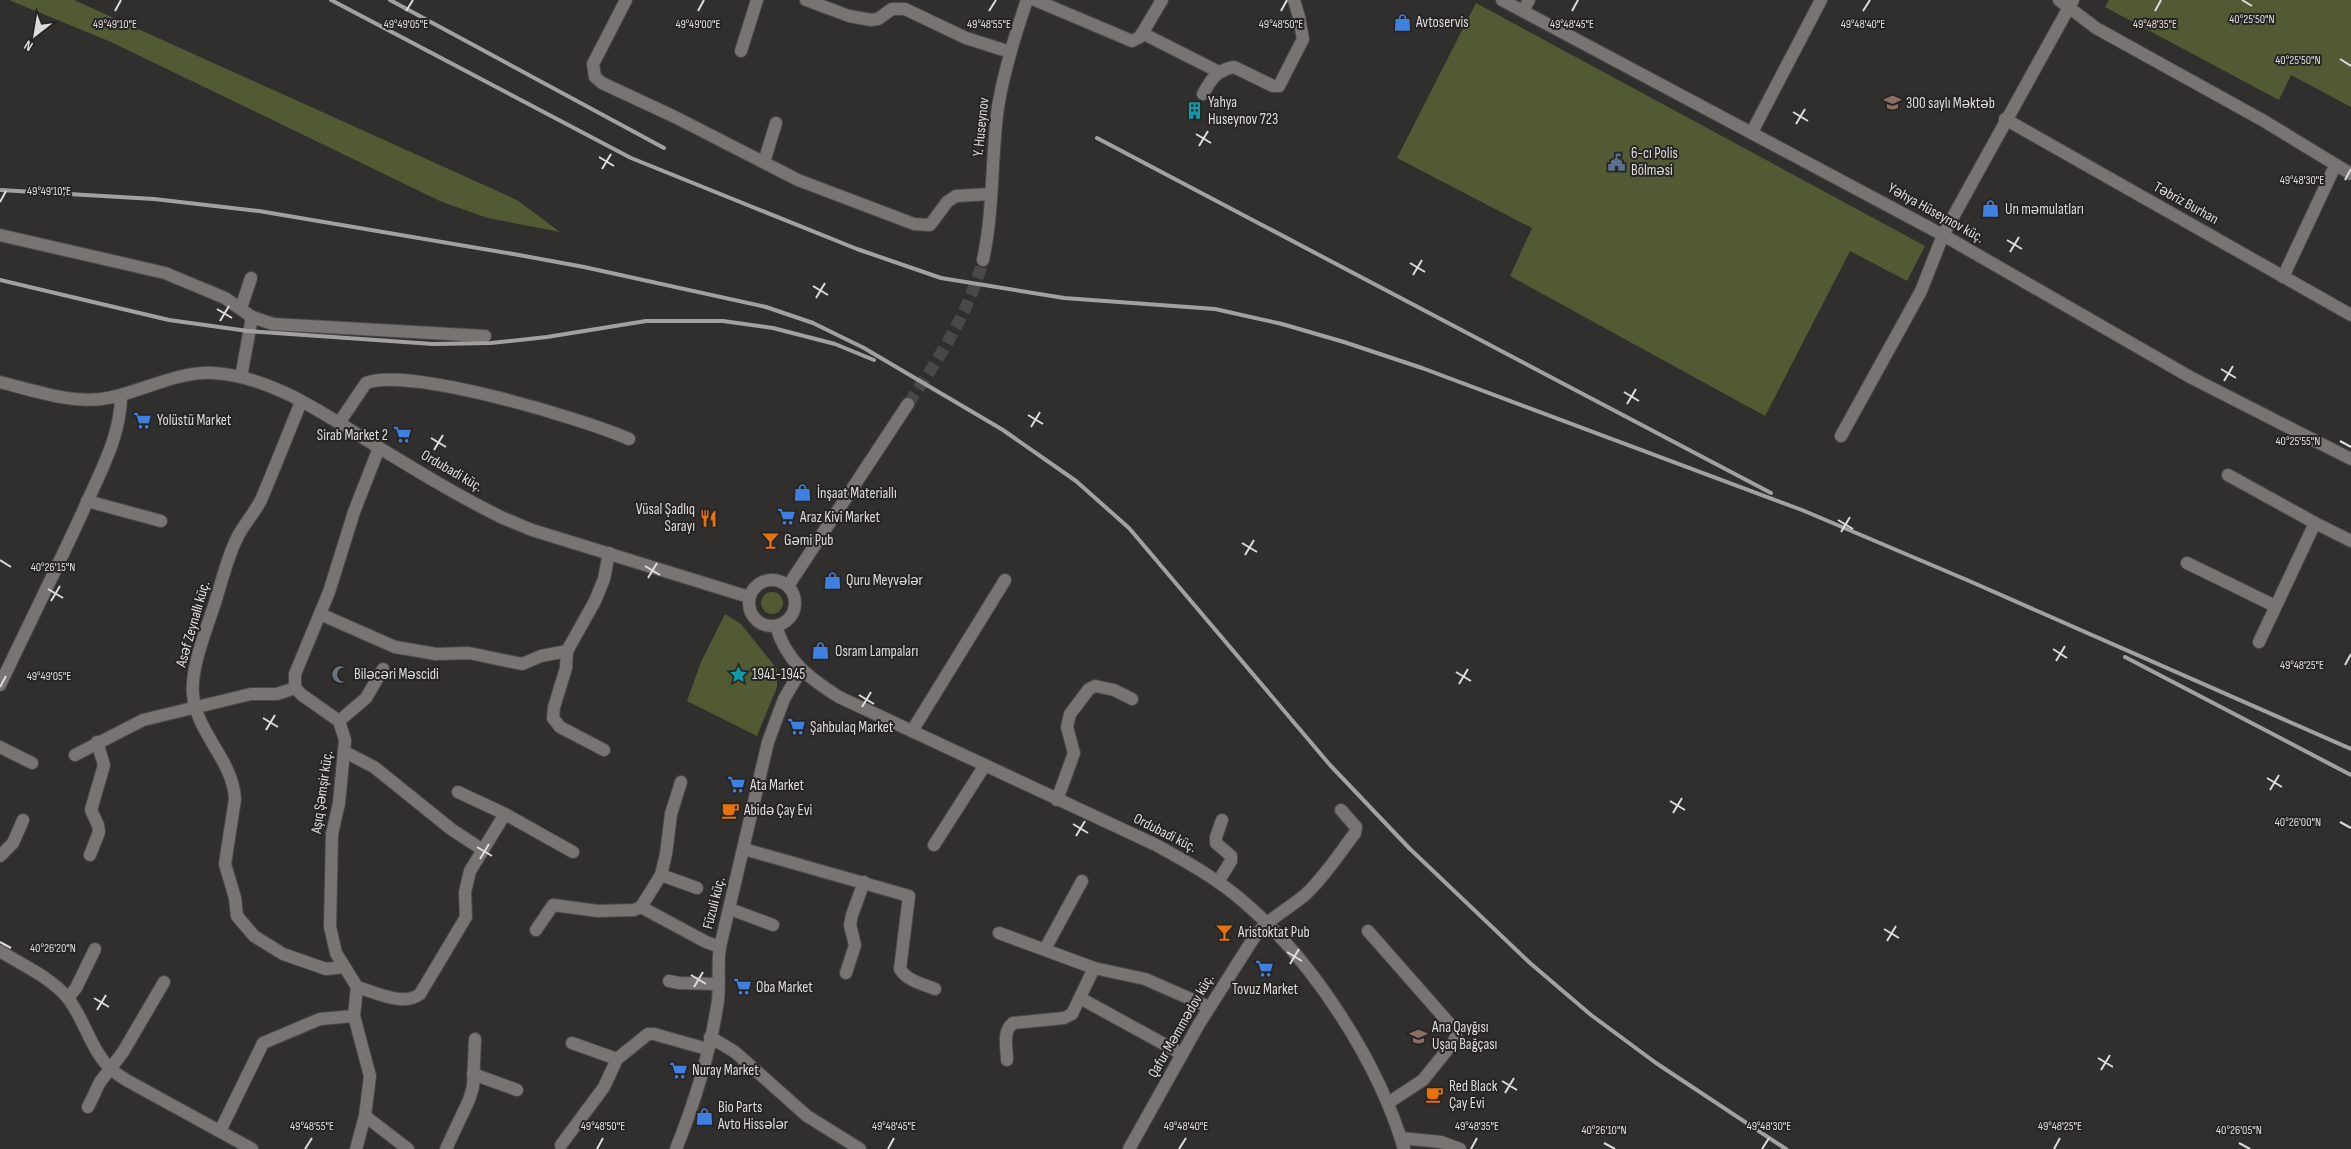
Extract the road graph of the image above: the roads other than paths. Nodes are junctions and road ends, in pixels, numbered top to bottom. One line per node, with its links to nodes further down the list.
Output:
1 (626, 0): 20 (street)
2 (757, 0): 13 (street)
3 (806, 0): 14 (street)
4 (1027, 0): 14 (street, Y. Huseynov)
5 (1036, 0): 12 (street)
6 (1162, 0): 12 (street)
7 (1294, 0): 15 (street)
8 (1502, 0): 11 (street, Yəhya Hüseynov küç.)
9 (1821, 0): 19 (street)
10 (2067, 2): 17 (street); 21 (street)
11 (1526, 6): 19 (street, Yəhya Hüseynov küç.)
12 (1142, 32): 15 (street)
13 (741, 51)
14 (1010, 52): 23 (street, Y. Huseynov)
15 (1219, 72): 16 (street)
16 (1204, 94)
17 (2005, 119): 25 (street); 27 (street, Təbriz Burhan)
18 (776, 123): 20 (street)
19 (1752, 132): 25 (street, Yəhya Hüseynov küç.)
20 (764, 162): 23 (street)
21 (2335, 166): 22 (street); 27 (street)
22 (2351, 174)
23 (991, 194): 26 (street, Y. Huseynov)
24 (0, 234): 29 (street)
25 (1943, 235): 39 (street); 42 (street, Yəhya Hüseynov küç.)
26 (984, 260)
27 (2283, 277): 30 (street, Təbriz Burhan)
28 (251, 278): 29 (street)
29 (240, 308): 31 (street)
30 (2351, 316)
31 (252, 317): 32 (street); 33 (street)
32 (485, 336)
33 (241, 377): 35 (street, Ordubadi küç.); 36 (street, Ordubadi küç.)
34 (0, 382): 35 (street, Ordubadi küç.)
35 (121, 395): 44 (street)
36 (301, 402): 38 (street, Ordubadi küç.); 63 (street, Asəf Zeynallı küç.)
37 (908, 404): 51 (street)
38 (339, 423): 40 (street); 41 (street, Ordubadi küç.)
39 (1841, 436)
40 (629, 439)
41 (379, 448): 48 (street, Ordubadi küç.); 54 (street)
42 (2351, 459)
43 (2228, 475): 46 (street)
44 (87, 501): 45 (street); 60 (street)
45 (161, 521)
46 (2315, 523): 47 (street); 53 (street)
47 (2351, 541)
48 (609, 553): 52 (street, Ordubadi küç.); 57 (street)
49 (2186, 563): 53 (street)
50 (1005, 580): 65 (street)
51 (788, 586): 52 (street); 55 (street)
52 (749, 597): 55 (street)
53 (2275, 606): 56 (street)
54 (320, 614): 57 (street); 61 (street)
55 (776, 626): 59 (street)
56 (2259, 642)
57 (567, 652): 68 (street)
58 (383, 669): 64 (street)
59 (800, 670): 65 (street, Ordubadi küç.); 81 (street, Füzuli küç.)
60 (0, 684)
61 (295, 688): 63 (street); 64 (street)
62 (1132, 699): 75 (street)
63 (195, 707): 66 (street); 102 (street, Asəf Zeynallı küç.)
64 (339, 721): 69 (street, Aşıq Şəmşir küç.)
65 (912, 731): 72 (street, Ordubadi küç.)
66 (96, 742): 70 (street); 84 (street)
67 (0, 747): 71 (street)
68 (604, 750)
69 (345, 752): 82 (street); 102 (street, Aşıq Şəmşir küç.)
70 (75, 755)
71 (32, 763)
72 (985, 765): 75 (street, Ordubadi küç.); 80 (street)
73 (680, 782): 86 (street)
74 (458, 792): 77 (street)
75 (1057, 800): 89 (street, Ordubadi küç.)
76 (1341, 810): 93 (street)
77 (505, 814): 82 (street); 83 (street)
78 (23, 820): 85 (street)
79 (1222, 820): 89 (street)
80 (934, 845)
81 (744, 849): 87 (street); 92 (street, Füzuli küç.)
82 (483, 850): 108 (street)
83 (572, 852)
84 (90, 855)
85 (0, 856)
86 (661, 875): 90 (street); 91 (street)
87 (864, 882): 104 (street); 109 (street)
88 (1082, 882): 100 (street)
89 (1218, 882): 93 (street, Ordubadi küç.)
90 (697, 888)
91 (641, 907): 95 (street); 98 (street)
92 (730, 909): 94 (street); 98 (street, Füzuli küç.)
93 (1266, 922): 112 (street, Qafur Məmmədov küç.); 123 (street, Ordubadi küç.)
94 (773, 925)
95 (536, 930)
96 (1368, 931): 123 (street)
97 (999, 932): 100 (street)
98 (720, 947): 107 (street, Füzuli küç.)
99 (95, 948): 110 (street)
100 (1045, 949): 103 (street)
101 (0, 951): 110 (street)
102 (344, 967): 108 (street, Aşıq Şəmşir küç.)
103 (1094, 968): 111 (street); 112 (street)
104 (846, 973)
105 (669, 981): 107 (street)
106 (164, 982): 120 (street)
107 (718, 984): 116 (street, Füzuli küç.)
108 (356, 987): 113 (street)
109 (936, 989)
110 (68, 998): 120 (street)
111 (1080, 998): 117 (street); 119 (street)
112 (1209, 1008): 117 (street, Qafur Məmmədov küç.)
113 (354, 1016): 125 (street); 126 (street)
114 (475, 1040): 121 (street)
115 (572, 1043): 118 (street)
116 (708, 1043): 118 (street); 133 (street, Füzuli küç.); 134 (street)
117 (1182, 1054): 135 (street, Qafur Məmmədov küç.)
118 (617, 1059): 128 (street)
119 (1007, 1060)
120 (110, 1069): 124 (street); 126 (street)
121 (474, 1074): 122 (street); 132 (street)
122 (518, 1090)
123 (1388, 1103): 127 (street, Ordubadi küç.)
124 (88, 1107)
125 (365, 1116): 130 (street); 131 (street)
126 (220, 1131): 129 (street)
127 (1402, 1144): 136 (street)
128 (561, 1145)
129 (252, 1149)
130 (356, 1149)
131 (408, 1149)
132 (446, 1149)
133 (676, 1149)
134 (860, 1149)
135 (1129, 1149)
136 (1460, 1149)

